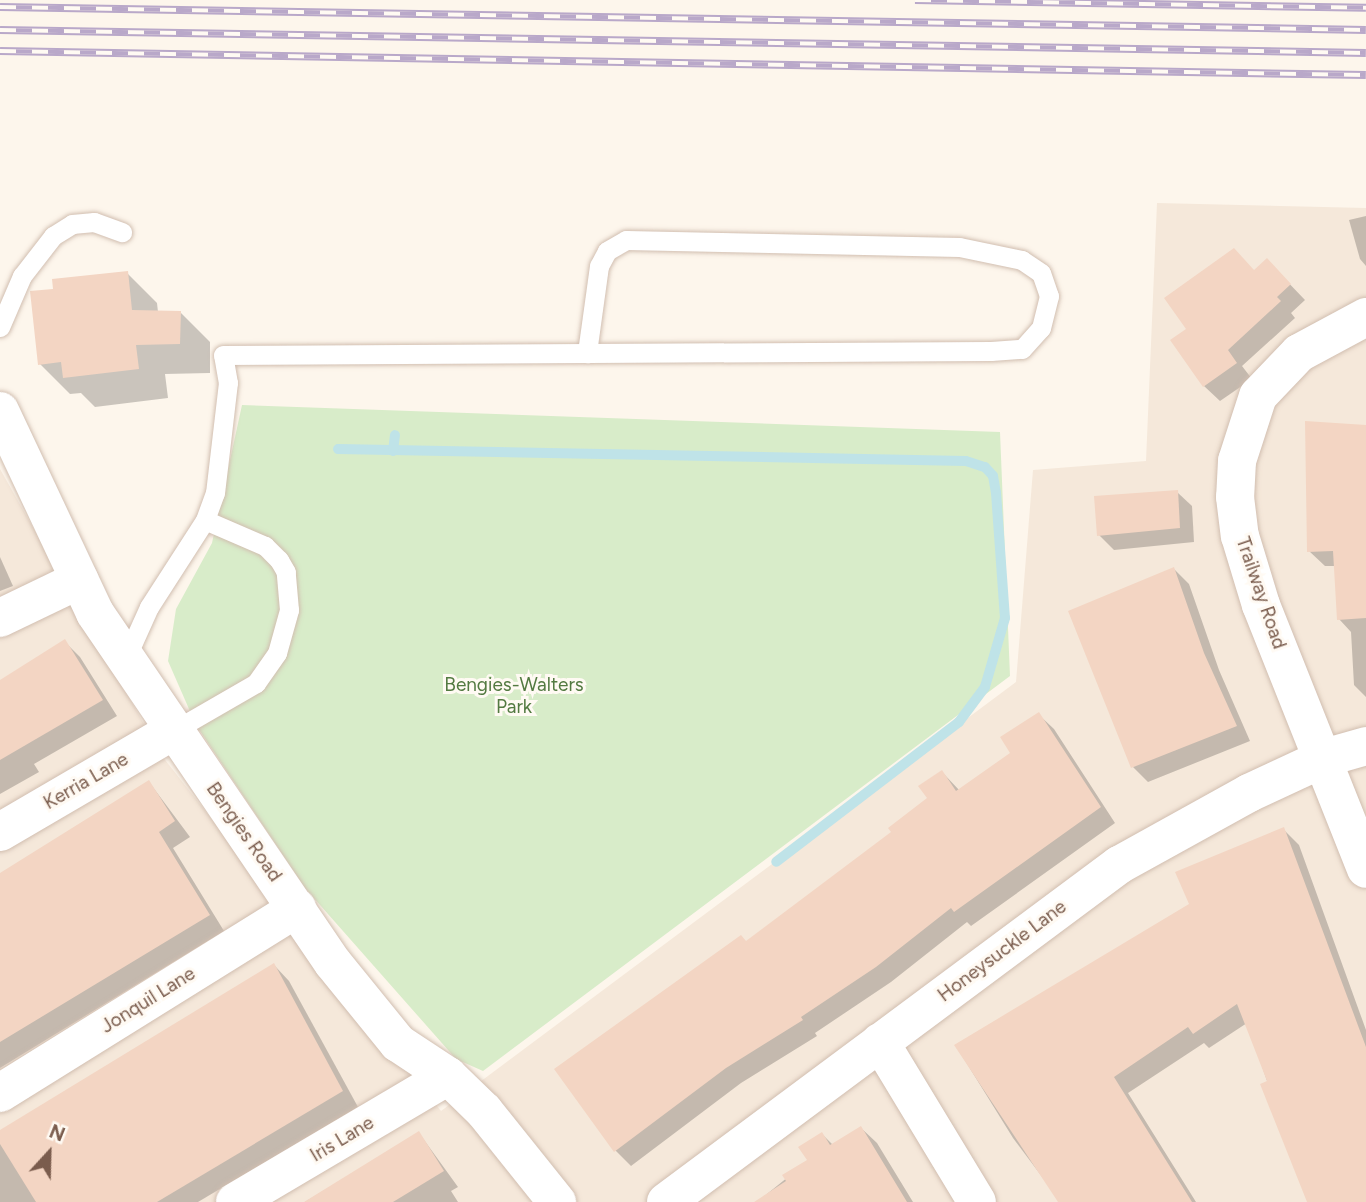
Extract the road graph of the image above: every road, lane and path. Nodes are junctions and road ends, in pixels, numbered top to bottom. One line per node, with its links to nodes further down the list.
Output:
1 (122, 232): 3 (lane)
2 (1365, 317): 12 (street, Trailway Road)
3 (0, 327)
4 (587, 353): 4 (lane); 6 (lane)
5 (0, 411): 7 (street, Bengies Road)
6 (205, 520): 9 (lane); 10 (lane)
7 (79, 580): 8 (street); 9 (street, Bengies Road)
8 (0, 618)
9 (126, 658): 10 (street, Bengies Road)
10 (173, 731): 13 (street, Kerria Lane); 15 (street, Bengies Road)
11 (1366, 746): 12 (street, Honeysuckle Lane)
12 (1324, 758): 14 (street, Trailway Road); 16 (street, Honeysuckle Lane)
13 (0, 832)
14 (1366, 869)
15 (297, 908): 17 (street, Bengies Road); 18 (street, Jonquil Lane)
16 (880, 1042): 21 (street, Honeysuckle Lane); 22 (street)
17 (448, 1076): 19 (street, Iris Lane); 20 (street, Bengies Road)
18 (0, 1093)
19 (235, 1202)
20 (557, 1202)
21 (666, 1202)
22 (977, 1202)

